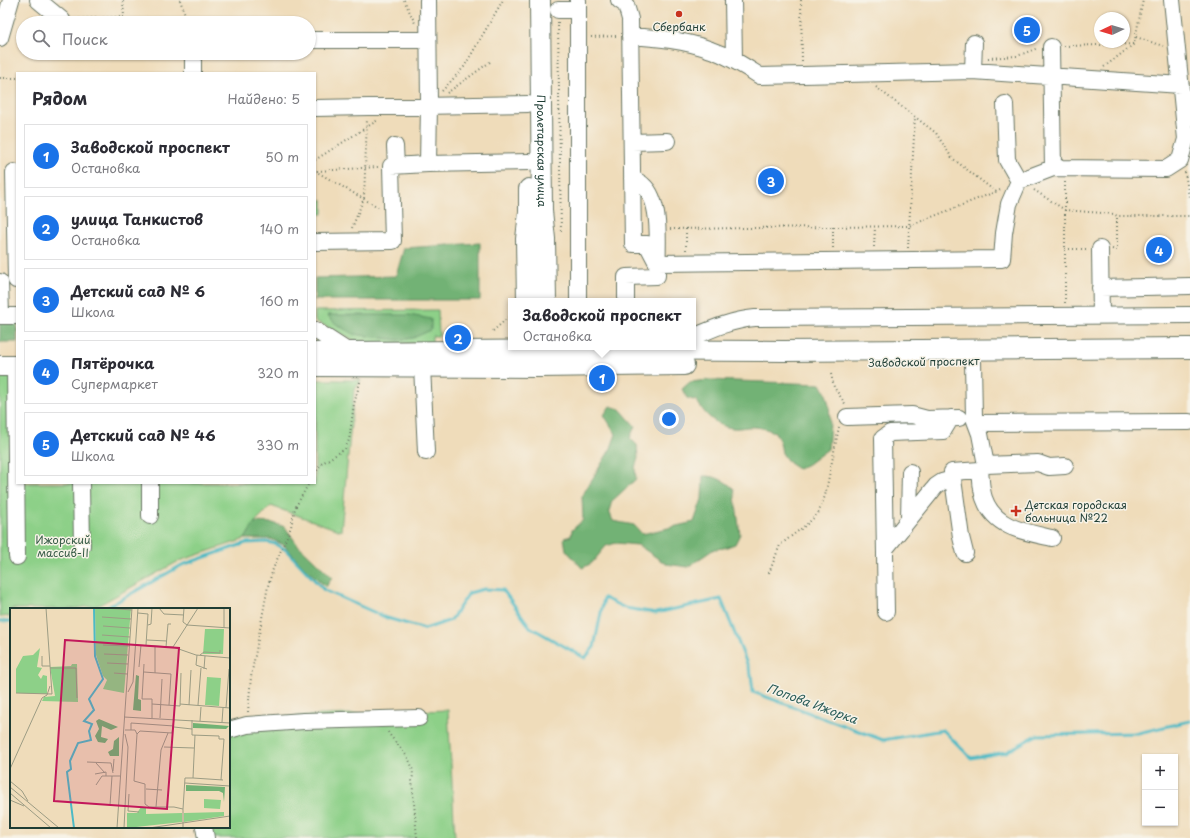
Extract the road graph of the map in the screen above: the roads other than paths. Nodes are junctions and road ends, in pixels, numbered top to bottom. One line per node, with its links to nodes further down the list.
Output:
1 (11, 0): 11 (street)
2 (38, 0): 12 (street)
3 (428, 0): 15 (street)
4 (528, 0): 23 (main road, Пролетарская улица)
5 (540, 0): 44 (main road, Пролетарская улица)
6 (619, 0): 13 (street)
7 (733, 0): 19 (street)
8 (1172, 0): 22 (street)
9 (578, 5): 10 (street); 45 (street)
10 (558, 10)
11 (3, 16): 14 (street)
12 (57, 16)
13 (630, 36): 19 (street); 28 (street)
14 (0, 38)
15 (425, 39): 16 (street); 25 (street)
16 (316, 40)
17 (1051, 47): 21 (street)
18 (193, 60): 20 (street)
19 (734, 60): 21 (street)
20 (193, 72)
21 (1052, 77): 22 (street); 33 (street)
22 (1181, 85): 33 (street)
23 (528, 104): 25 (street); 30 (main road, Пролетарская улица)
24 (1005, 104): 36 (street)
25 (429, 105): 26 (street); 31 (street)
26 (316, 108)
27 (667, 141): 28 (street)
28 (632, 142): 35 (street)
29 (395, 146): 32 (street)
30 (528, 162): 31 (street); 43 (main road, Пролетарская улица)
31 (428, 164): 32 (street)
32 (393, 166): 37 (street)
33 (1059, 168): 36 (street)
34 (10, 172): 40 (street)
35 (632, 178): 39 (street); 39 (street)
36 (1019, 181): 39 (street)
37 (316, 242)
38 (1100, 249): 42 (street)
39 (657, 263): 46 (street)
40 (8, 281): 48 (street)
41 (1190, 286): 42 (street)
42 (1100, 288): 50 (street)
43 (527, 298)
44 (546, 298)
45 (578, 298)
46 (626, 298)
47 (1190, 315): 50 (street)
48 (0, 316): 49 (street)
49 (16, 316)
50 (1101, 316): 52 (street)
51 (316, 331): 56 (street)
52 (696, 336)
53 (1190, 348): 59 (main road, Заводской проспект)
54 (599, 350): 57 (main road, Заводской проспект)
55 (696, 350): 59 (main road, Заводской проспект)
56 (349, 352): 57 (main road); 58 (main road)
57 (538, 352): 59 (main road, Заводской проспект); 63 (main road)
58 (316, 353)
59 (973, 355): 60 (main road, Заводской проспект); 66 (street)
60 (1190, 359)
61 (10, 361): 81 (street)
62 (316, 366): 63 (main road)
63 (422, 366): 68 (street)
64 (852, 417): 65 (street)
65 (951, 418): 66 (street); 79 (street)
66 (975, 420): 67 (street); 70 (street)
67 (1188, 422)
68 (426, 452)
69 (1065, 466): 70 (street)
70 (983, 467): 72 (street); 77 (street)
71 (910, 472): 76 (street)
72 (953, 479): 76 (street); 80 (street)
73 (81, 484): 78 (street)
74 (150, 484): 75 (street)
75 (150, 516)
76 (909, 519): 79 (street)
77 (1052, 538)
78 (82, 546)
79 (885, 549): 82 (street)
80 (966, 553)
81 (18, 557)
82 (886, 612)
83 (419, 718): 84 (street)
84 (230, 730)
85 (204, 828): 86 (street)
86 (206, 838)

